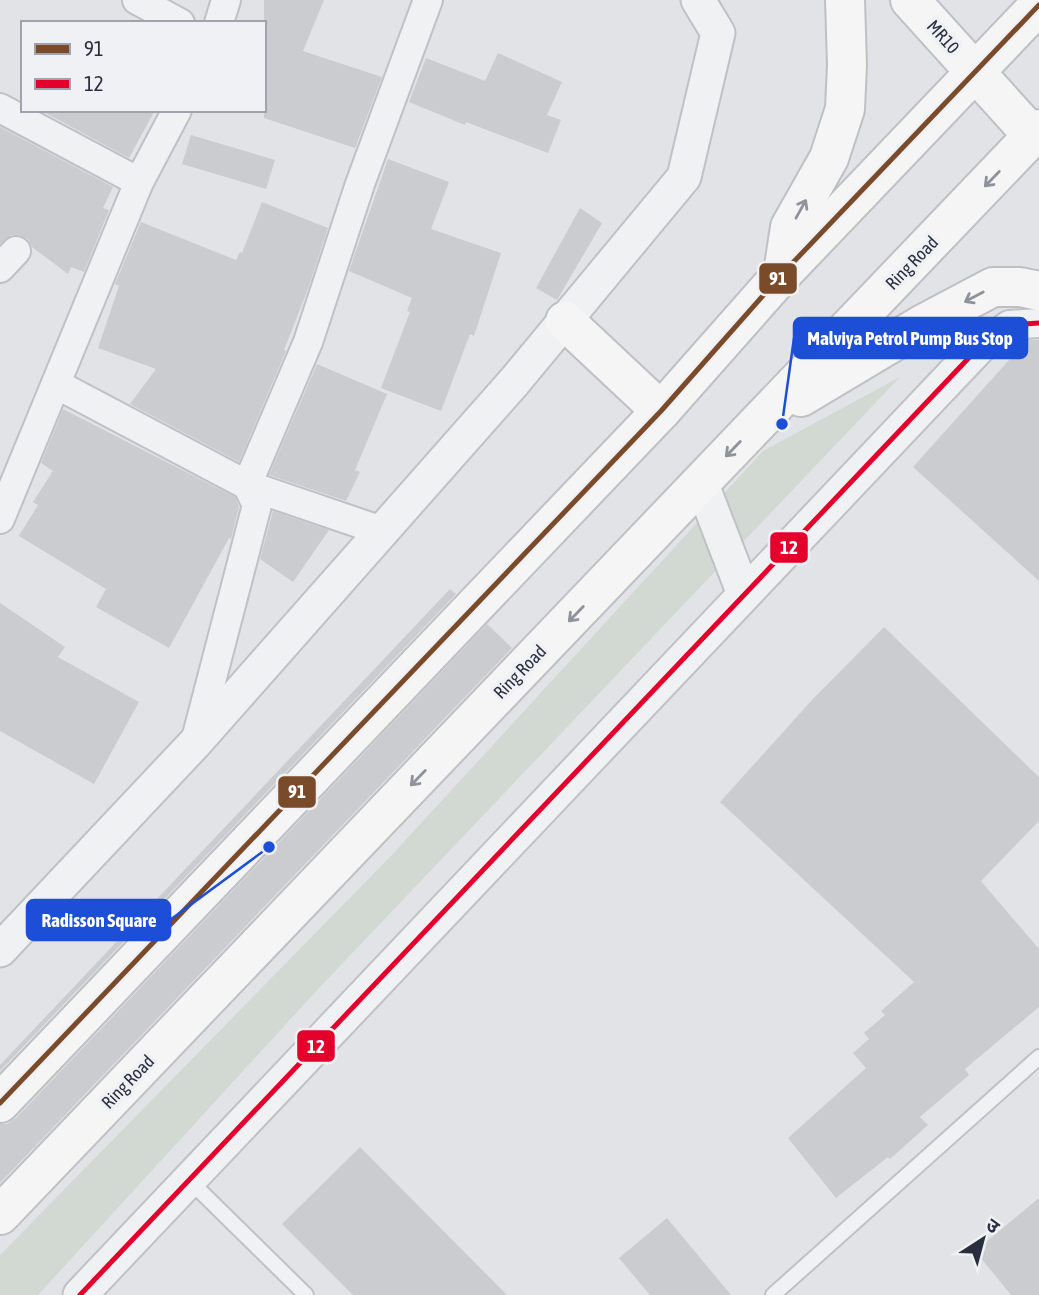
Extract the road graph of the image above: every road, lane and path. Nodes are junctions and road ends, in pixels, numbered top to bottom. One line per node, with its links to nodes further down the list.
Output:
1 (137, 0): 8 (street)
2 (226, 0): 9 (street)
3 (428, 0): 24 (street)
4 (698, 0): 17 (street)
5 (845, 0): 15 (main road, one-way to 5)
6 (910, 0): 10 (main road, MR10)
7 (1033, 9): 10 (main road)
8 (176, 21)
9 (220, 21)
10 (975, 72): 13 (main road, MR10); 15 (main road)
11 (0, 108): 14 (street)
12 (176, 112): 14 (street)
13 (1036, 133): 22 (main road, Ring Road, one-way to 22)
14 (139, 182): 20 (street)
15 (783, 274): 21 (main road)
16 (1039, 291): 22 (main road, one-way to 22)
17 (565, 321): 21 (main road); 26 (street)
18 (1039, 323): 19 (street)
19 (980, 346): 27 (street)
20 (56, 384): 24 (street); 25 (street)
21 (661, 411): 31 (main road)
22 (760, 421): 23 (main road, Ring Road, one-way to 23)
23 (701, 482): 27 (street); 33 (main road, Ring Road, one-way to 33)
24 (247, 485): 26 (street); 28 (street)
25 (0, 519)
26 (382, 531): 28 (street)
27 (744, 594): 32 (street)
28 (195, 743): 29 (street)
29 (0, 950)
30 (1039, 1057): 36 (lane)
31 (0, 1103)
32 (189, 1180): 34 (street); 35 (lane)
33 (0, 1215)
34 (80, 1295)
35 (306, 1295)
36 (773, 1295)

